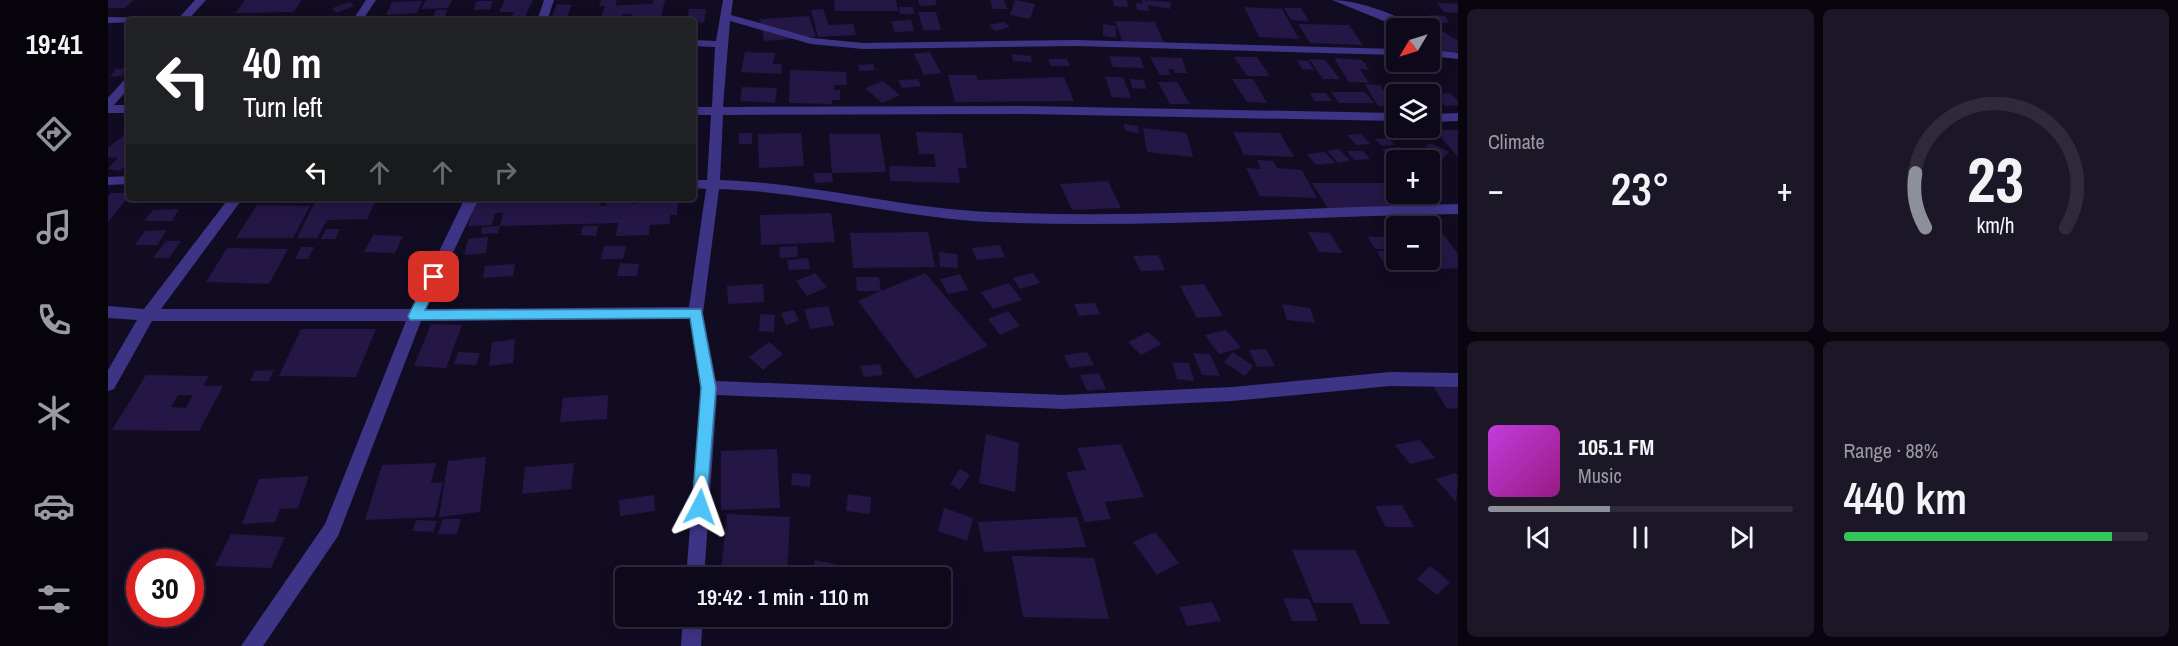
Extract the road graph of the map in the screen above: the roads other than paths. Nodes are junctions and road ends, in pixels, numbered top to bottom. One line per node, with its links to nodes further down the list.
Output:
1 (201, 0): 7 (street)
2 (371, 0): 8 (street)
3 (549, 0): 9 (street)
4 (728, 0): 6 (street)
5 (1337, 0): 10 (street)
6 (727, 17): 14 (street); 15 (street)
7 (184, 18)
8 (359, 18)
9 (543, 18)
10 (1386, 18)
11 (108, 20): 12 (street)
12 (126, 20)
13 (696, 43): 14 (street)
14 (721, 44): 20 (street)
15 (1386, 52)
16 (126, 85): 17 (street)
17 (108, 107): 18 (street)
18 (126, 109)
19 (696, 111): 20 (street)
20 (718, 112): 21 (street); 27 (street)
21 (1386, 117)
22 (1458, 117): 23 (street)
23 (1440, 118)
24 (126, 180): 25 (street)
25 (108, 181)
26 (696, 184): 27 (street)
27 (713, 184): 30 (street); 32 (street)
28 (234, 201): 33 (street)
29 (471, 201): 34 (street)
30 (1458, 209)
31 (108, 312): 33 (street)
32 (696, 313): 34 (street); 37 (street)
33 (148, 315): 34 (street); 36 (street)
34 (415, 316): 40 (street)
35 (1458, 380): 37 (street)
36 (108, 384)
37 (709, 388): 38 (street)
38 (696, 567)
39 (692, 627): 41 (street)
40 (251, 646)
41 (691, 646)

